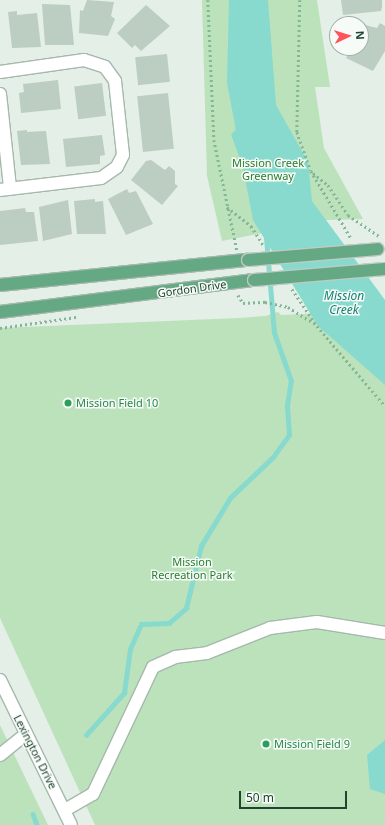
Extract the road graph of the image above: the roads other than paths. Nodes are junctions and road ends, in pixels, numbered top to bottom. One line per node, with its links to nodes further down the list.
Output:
1 (0, 72): 3 (street)
2 (0, 94): 3 (street)
3 (5, 189)
4 (382, 247): 6 (main road, Gordon Drive, bridge)
5 (385, 269): 7 (main road, Gordon Drive, bridge)
6 (0, 286)
7 (0, 312)
8 (385, 632): 12 (street)
9 (0, 680): 10 (street, Lexington Drive)
10 (25, 735): 11 (street); 12 (street, Lexington Drive)
11 (0, 755)
12 (65, 810): 13 (street, Lexington Drive)
13 (71, 825)

